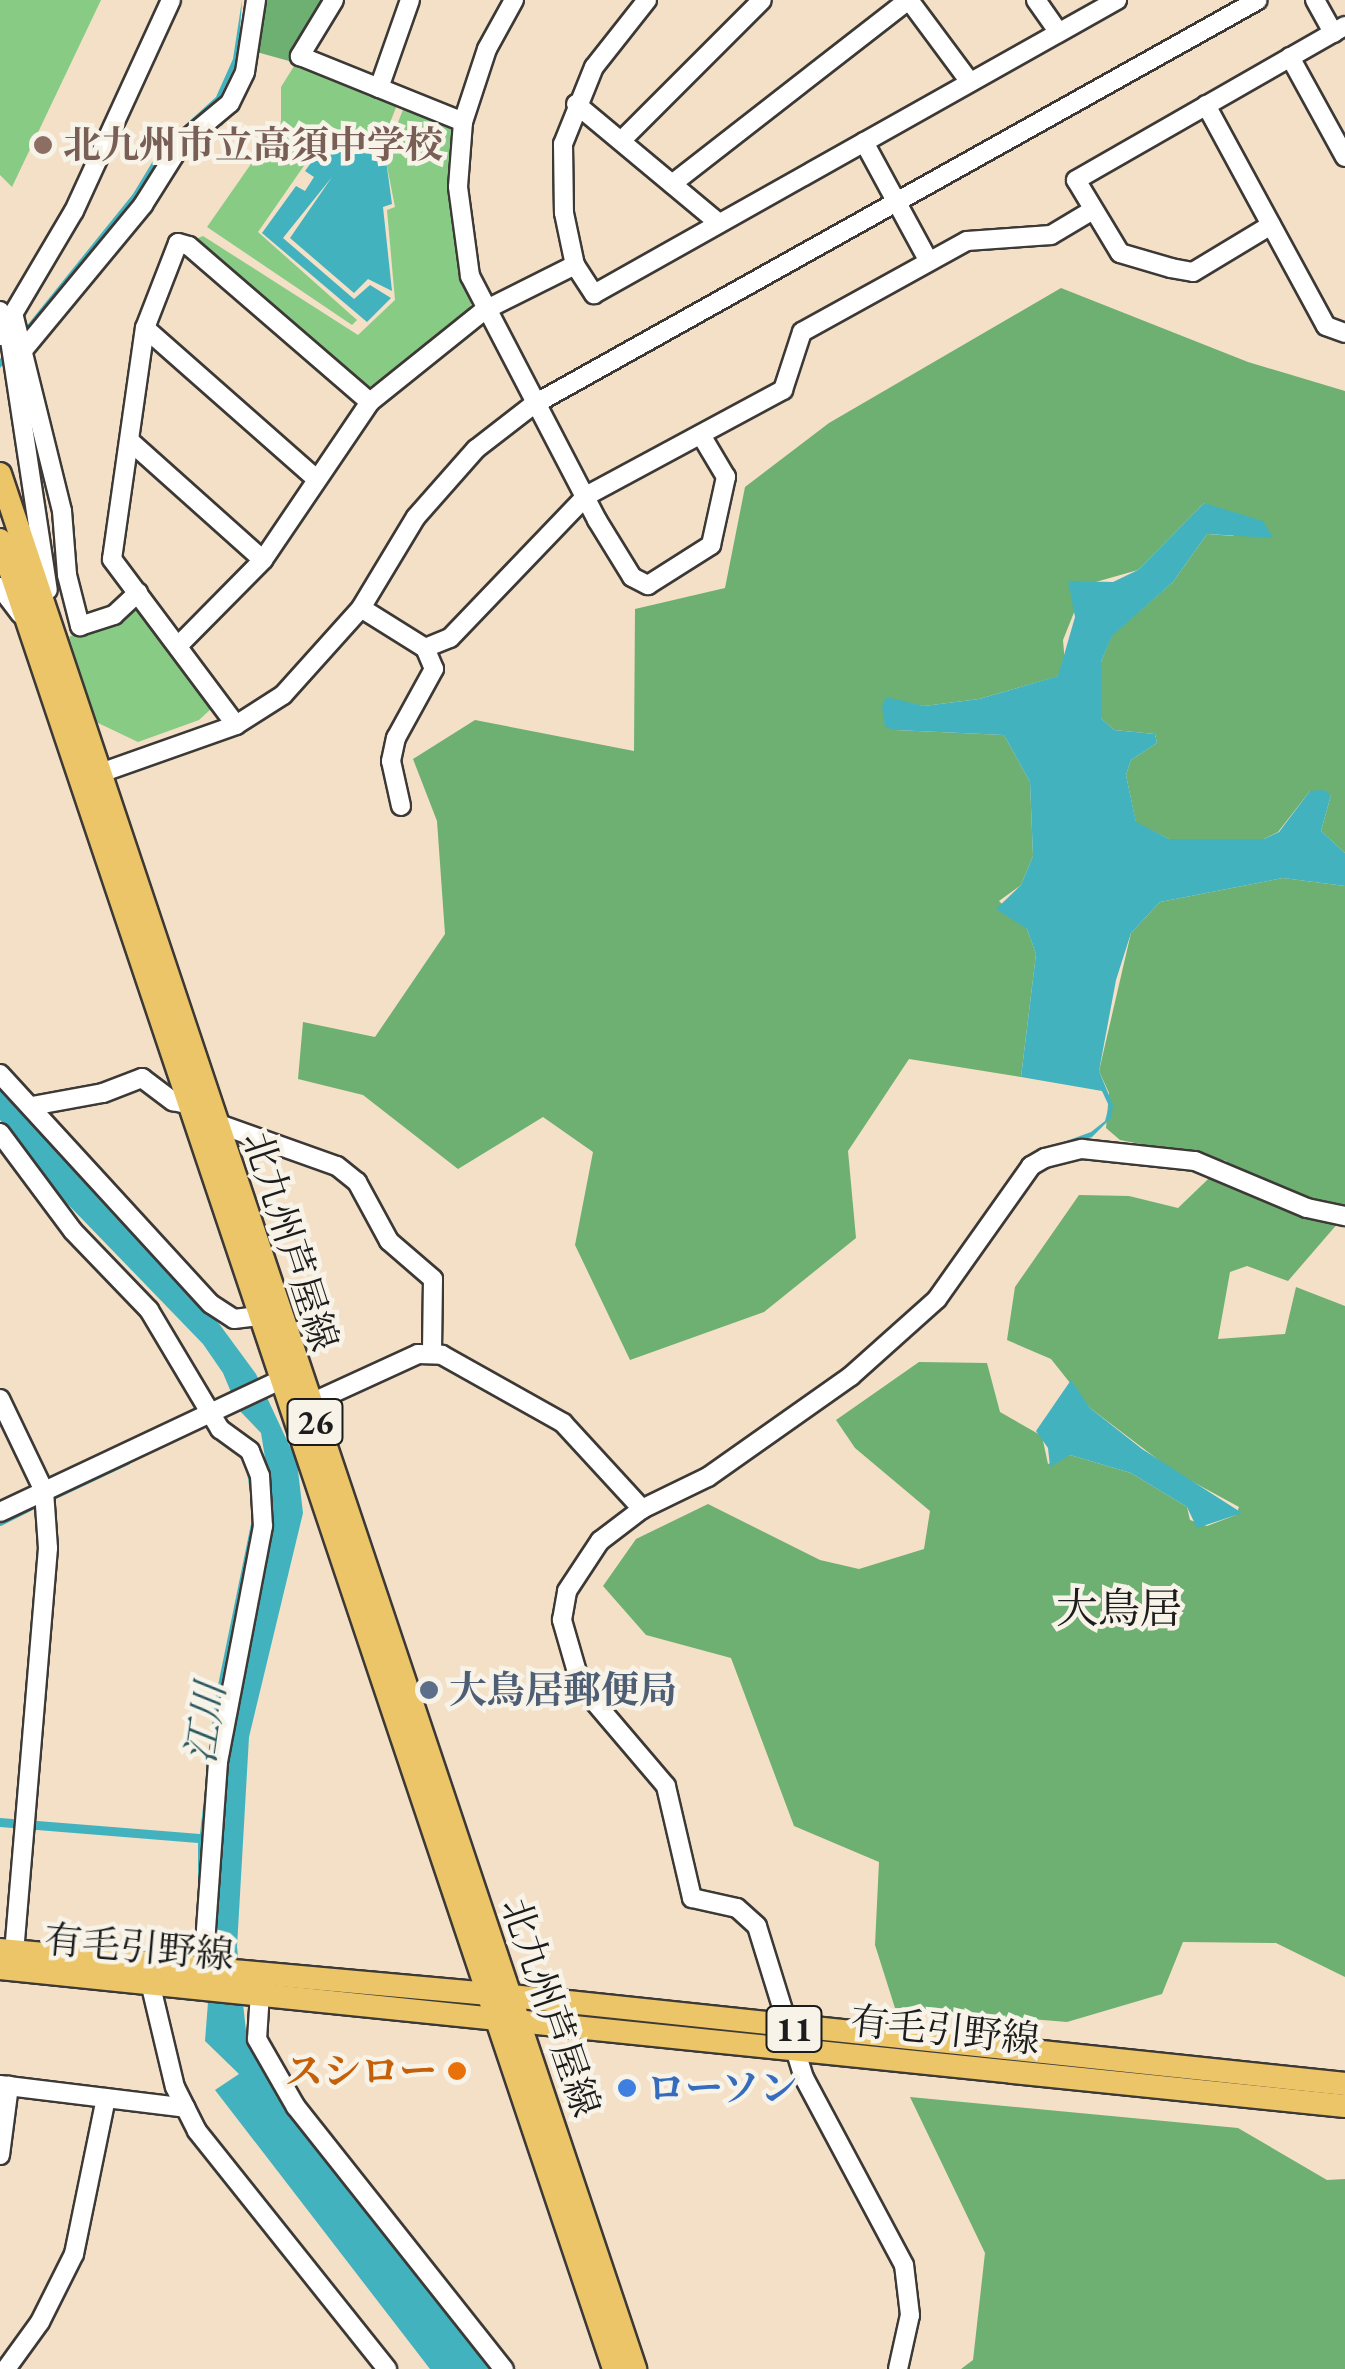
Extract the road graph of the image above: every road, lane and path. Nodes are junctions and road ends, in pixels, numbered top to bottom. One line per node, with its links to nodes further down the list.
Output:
1 (172, 0): 32 (street)
2 (256, 0): 35 (street)
3 (334, 0): 17 (street)
4 (410, 0): 17 (street)
5 (514, 0): 20 (street)
6 (646, 0): 18 (street)
7 (762, 0): 21 (street)
8 (908, 0): 16 (street); 24 (street)
9 (1036, 0): 14 (street)
10 (1116, 0): 14 (street)
11 (1258, 0): 25 (street)
12 (1315, 0): 13 (street)
13 (1339, 29): 15 (street)
14 (1058, 32): 16 (street)
15 (1290, 57): 19 (street); 23 (street)
16 (970, 82): 22 (street)
17 (379, 88): 20 (street)
18 (576, 104): 21 (street); 30 (street)
19 (1206, 105): 26 (street); 28 (street)
20 (462, 122): 31 (street)
21 (621, 142): 24 (street)
22 (864, 142): 25 (street); 27 (street)
23 (1345, 157)
24 (672, 184): 27 (street)
25 (896, 200): 29 (street); 37 (street)
26 (1094, 210): 28 (street); 29 (street)
27 (719, 223): 30 (street)
28 (1271, 225): 34 (street)
29 (928, 260): 38 (street)
30 (576, 264): 31 (street)
31 (483, 311): 36 (street); 37 (street)
32 (5, 323): 35 (street); 51 (street)
33 (144, 328): 36 (street); 39 (street); 41 (street)
34 (1345, 333)
35 (24, 349): 46 (street)
36 (370, 402): 41 (street)
37 (532, 405): 42 (street); 47 (street)
38 (702, 435): 42 (street); 42 (street)
39 (131, 442): 44 (street); 46 (street)
40 (0, 474): 51 (main road, 北九州芦屋線 / 26)
41 (314, 477): 44 (street)
42 (586, 496): 50 (street)
43 (0, 540): 48 (main road, 北九州芦屋線 / 26)
44 (263, 560): 49 (street)
45 (0, 586): 48 (street)
46 (138, 593): 49 (street)
47 (361, 608): 50 (street); 52 (street)
48 (27, 623): 53 (main road, 北九州芦屋線 / 26)
49 (179, 645): 52 (street)
50 (426, 648): 54 (street)
51 (60, 654): 53 (main road, 北九州芦屋線 / 26)
52 (236, 726): 53 (street)
53 (93, 776): 56 (main road, 北九州芦屋線 / 26); 58 (main road, 北九州芦屋線 / 26)
54 (401, 806)
55 (0, 1074): 57 (street)
56 (190, 1105): 57 (street); 61 (main road, 北九州芦屋線 / 26)
57 (32, 1106): 61 (street)
58 (216, 1123): 61 (main road, 北九州芦屋線 / 26); 62 (street)
59 (0, 1133): 66 (street)
60 (1345, 1216): 68 (street)
61 (268, 1315): 63 (main road, 北九州芦屋線 / 26); 65 (main road, 北九州芦屋線 / 26)
62 (432, 1354): 65 (street); 68 (street)
63 (271, 1384): 66 (street); 74 (main road, 北九州芦屋線 / 26)
64 (0, 1398): 67 (street)
65 (308, 1404): 74 (main road, 北九州芦屋線 / 26)
66 (221, 1406): 67 (street); 70 (street)
67 (44, 1491): 69 (street); 71 (street)
68 (642, 1508): 77 (street)
69 (0, 1512)
70 (205, 1944)
71 (5, 1957): 72 (main road, 有毛引野線 / 11)
72 (154, 1976): 73 (main road, 有毛引野線 / 11); 83 (street)
73 (249, 1986): 74 (main road, 有毛引野線 / 11); 75 (main road, 有毛引野線 / 11); 87 (street)
74 (500, 1996): 75 (main road, 北九州芦屋線 / 26); 76 (main road, 北九州芦屋線 / 26); 77 (main road, 有毛引野線 / 11)
75 (496, 2019): 76 (main road, 有毛引野線 / 11); 88 (main road, 北九州芦屋線 / 26)
76 (522, 2023): 78 (main road, 有毛引野線 / 11); 89 (main road, 北九州芦屋線 / 26)
77 (785, 2028): 78 (street); 79 (main road, 有毛引野線 / 11)
78 (797, 2049): 82 (main road, 有毛引野線 / 11); 90 (street)
79 (1345, 2084)
80 (5, 2085): 81 (street); 84 (street)
81 (106, 2098): 83 (street); 85 (street)
82 (1345, 2106)
83 (186, 2108): 86 (street)
84 (0, 2154)
85 (6, 2369)
86 (387, 2369)
87 (504, 2369)
88 (614, 2369)
89 (635, 2369)
90 (898, 2369)

